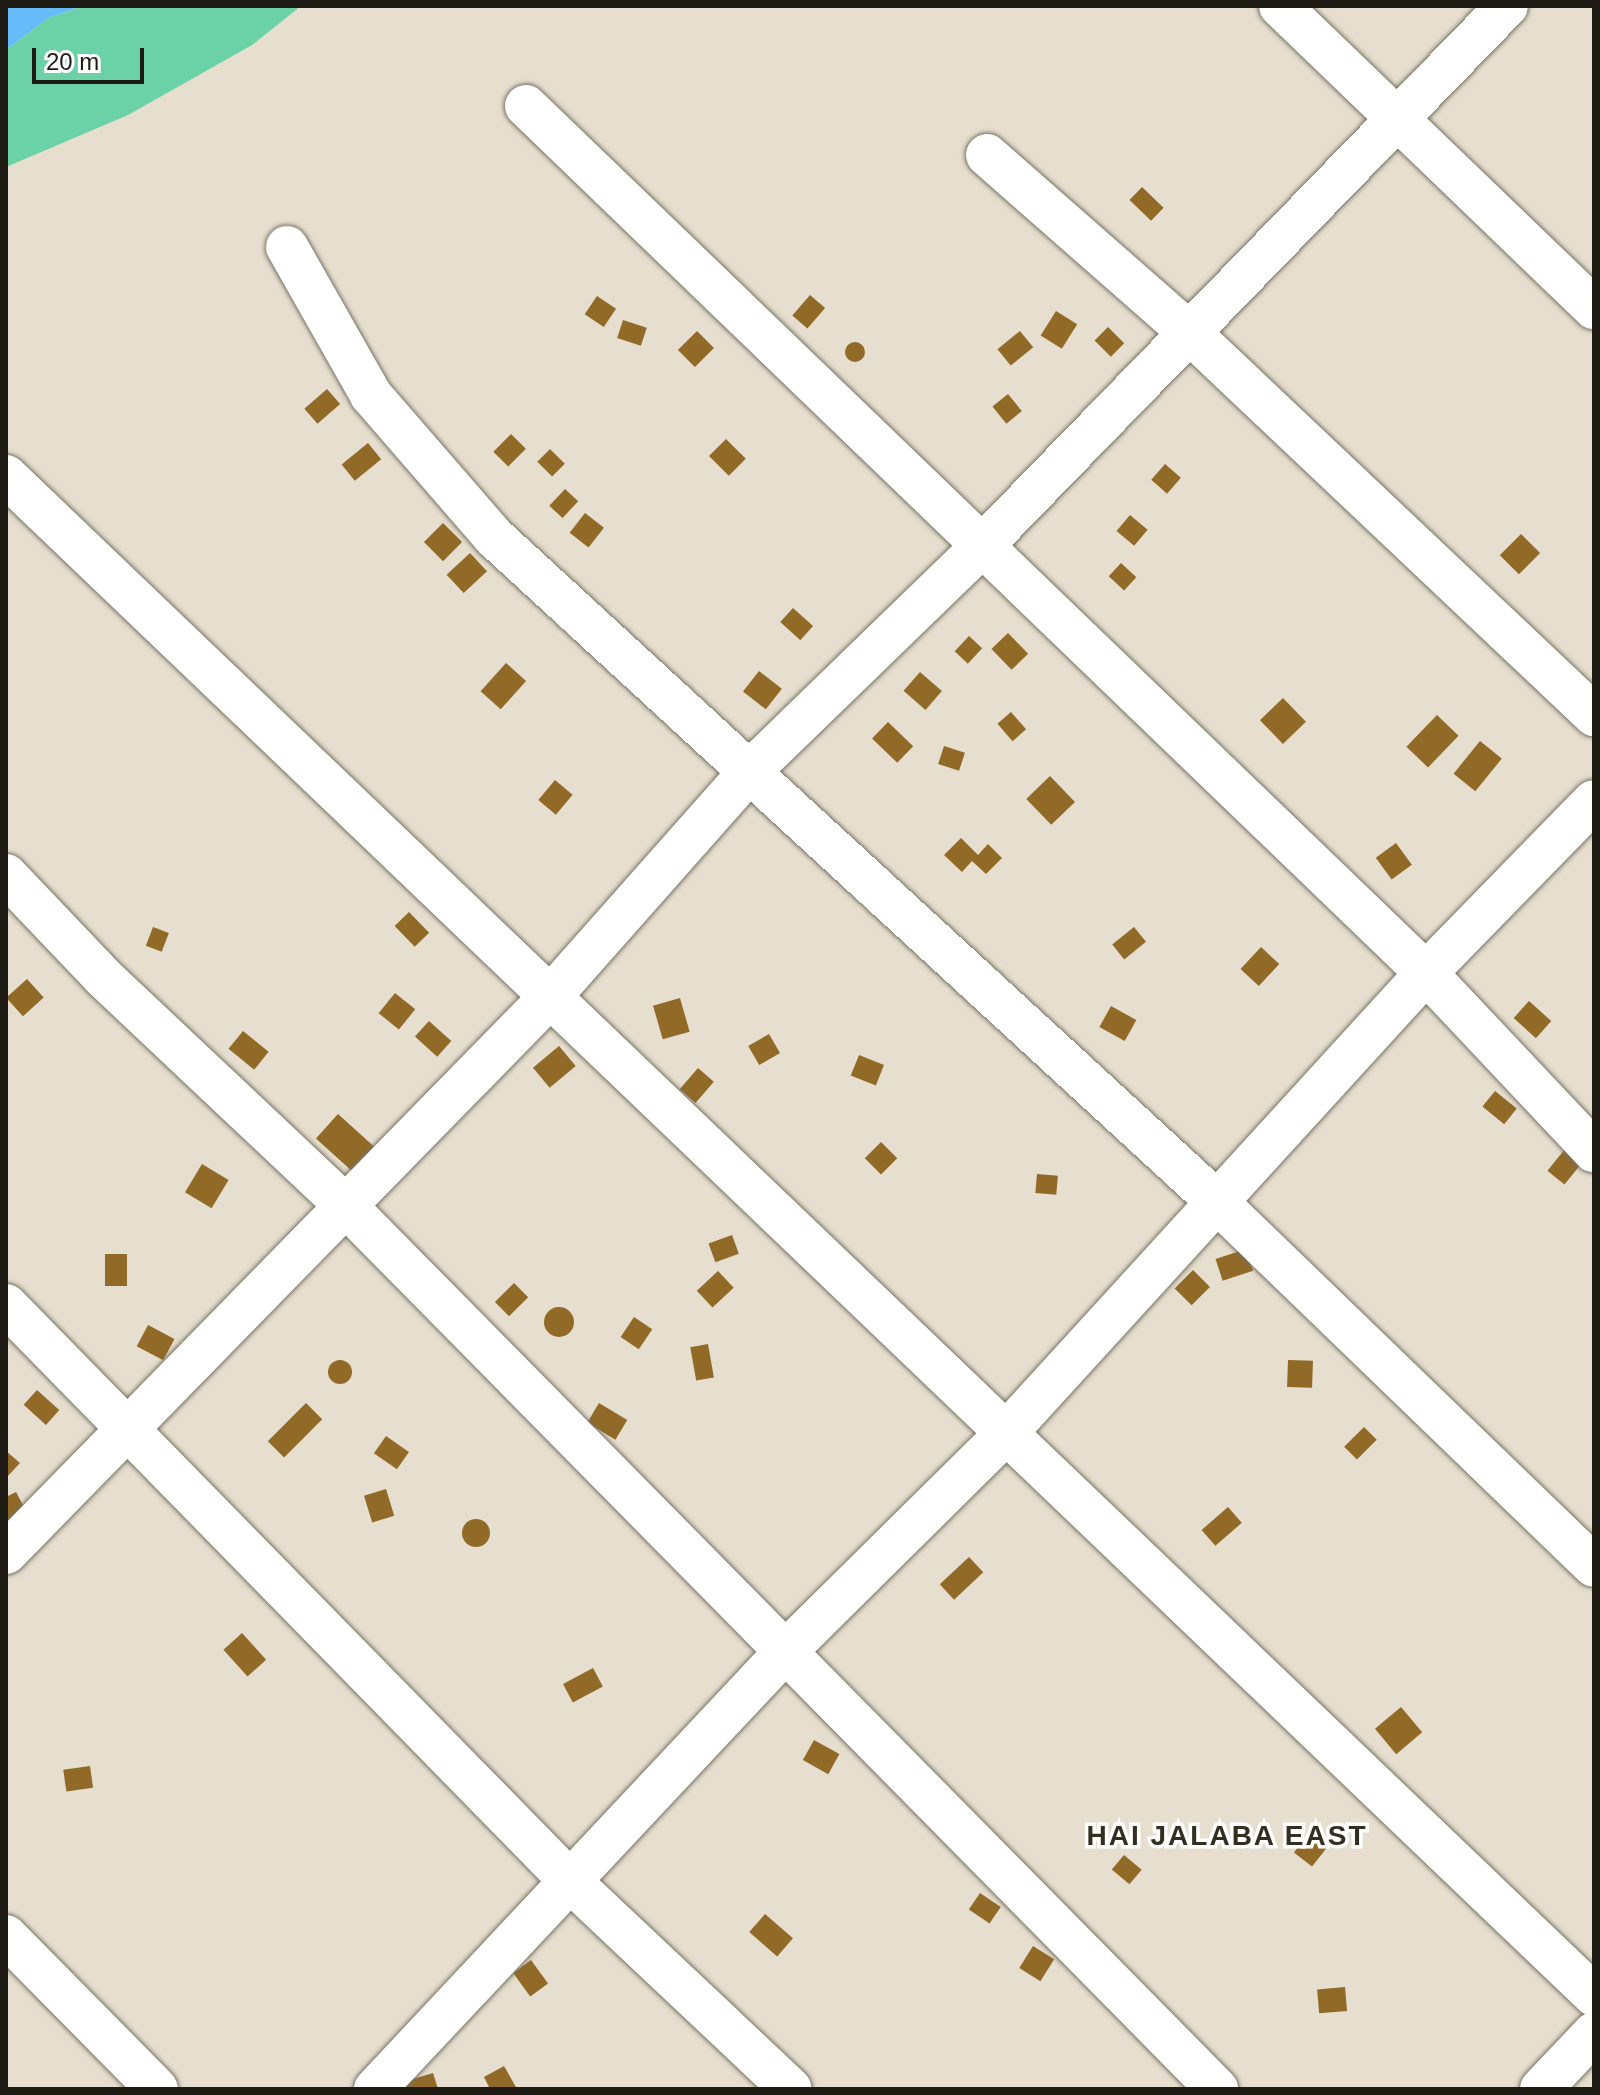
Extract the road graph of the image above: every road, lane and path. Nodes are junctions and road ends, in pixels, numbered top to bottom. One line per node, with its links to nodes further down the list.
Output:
1 (1280, 6): 4 (street)
2 (1507, 6): 4 (street)
3 (526, 106): 10 (street)
4 (1394, 120): 7 (street); 8 (street)
5 (987, 155): 8 (street)
6 (287, 247): 12 (street)
7 (1594, 308)
8 (1191, 334): 10 (street); 11 (street)
9 (6, 476): 16 (street)
10 (982, 546): 12 (street); 15 (street)
11 (1594, 715)
12 (748, 773): 16 (street); 18 (street)
13 (1594, 801): 15 (street)
14 (6, 875): 19 (street)
15 (1426, 973): 17 (street); 18 (street)
16 (550, 997): 19 (street); 22 (street)
17 (1594, 1151)
18 (1216, 1201): 22 (street); 24 (street)
19 (345, 1205): 21 (street); 25 (street)
20 (6, 1305): 21 (street)
21 (130, 1430): 23 (street); 26 (street)
22 (1007, 1432): 25 (street); 28 (street)
23 (6, 1553)
24 (1594, 1566)
25 (783, 1654): 26 (street); 33 (street)
26 (570, 1881): 31 (street); 32 (street)
27 (6, 1936): 30 (street)
28 (1594, 1995)
29 (1594, 2033): 34 (street)
30 (157, 2089)
31 (375, 2089)
32 (791, 2089)
33 (1217, 2089)
34 (1541, 2089)

